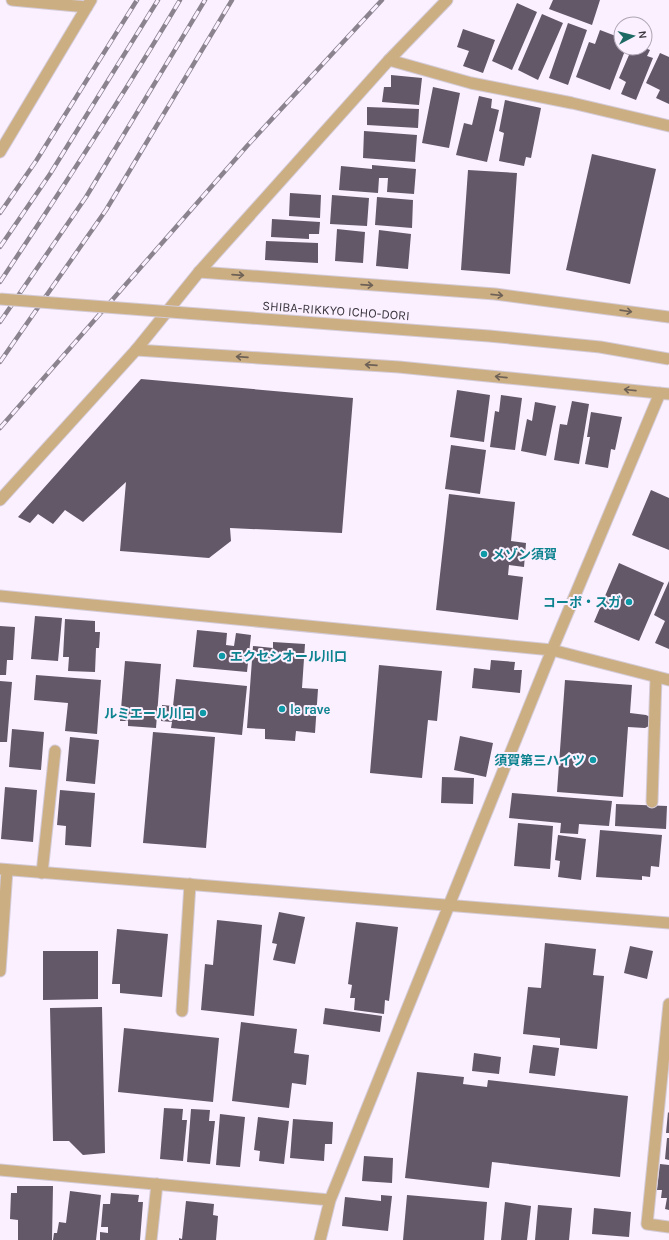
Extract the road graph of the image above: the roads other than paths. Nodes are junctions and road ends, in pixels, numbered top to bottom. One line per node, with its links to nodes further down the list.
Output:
1 (12, 0): 3 (street)
2 (447, 0): 4 (street)
3 (89, 3): 6 (street)
4 (389, 60): 5 (street); 7 (street)
5 (669, 126)
6 (0, 152)
7 (199, 272): 9 (street, one-way to 9); 10 (street)
8 (0, 299): 11 (street, SHIBA-RIKKYO ICHO-DORI, bridge)
9 (669, 317)
10 (136, 350): 12 (street, one-way to 10); 13 (street)
11 (669, 359)
12 (664, 394): 15 (street)
13 (0, 500)
14 (0, 596): 15 (street)
15 (552, 650): 16 (street); 23 (street)
16 (656, 677): 17 (street); 19 (street)
17 (669, 680)
18 (55, 751): 21 (street)
19 (652, 802)
20 (3, 869): 21 (street); 25 (street)
21 (42, 873): 22 (street)
22 (190, 884): 23 (street); 27 (street)
23 (450, 905): 24 (street); 30 (street)
24 (669, 923)
25 (0, 971)
26 (669, 1004): 31 (street)
27 (182, 1011)
28 (0, 1170): 29 (street)
29 (157, 1184): 30 (street); 32 (street)
30 (330, 1200): 33 (street)
31 (669, 1226)
32 (151, 1240)
33 (320, 1240)

